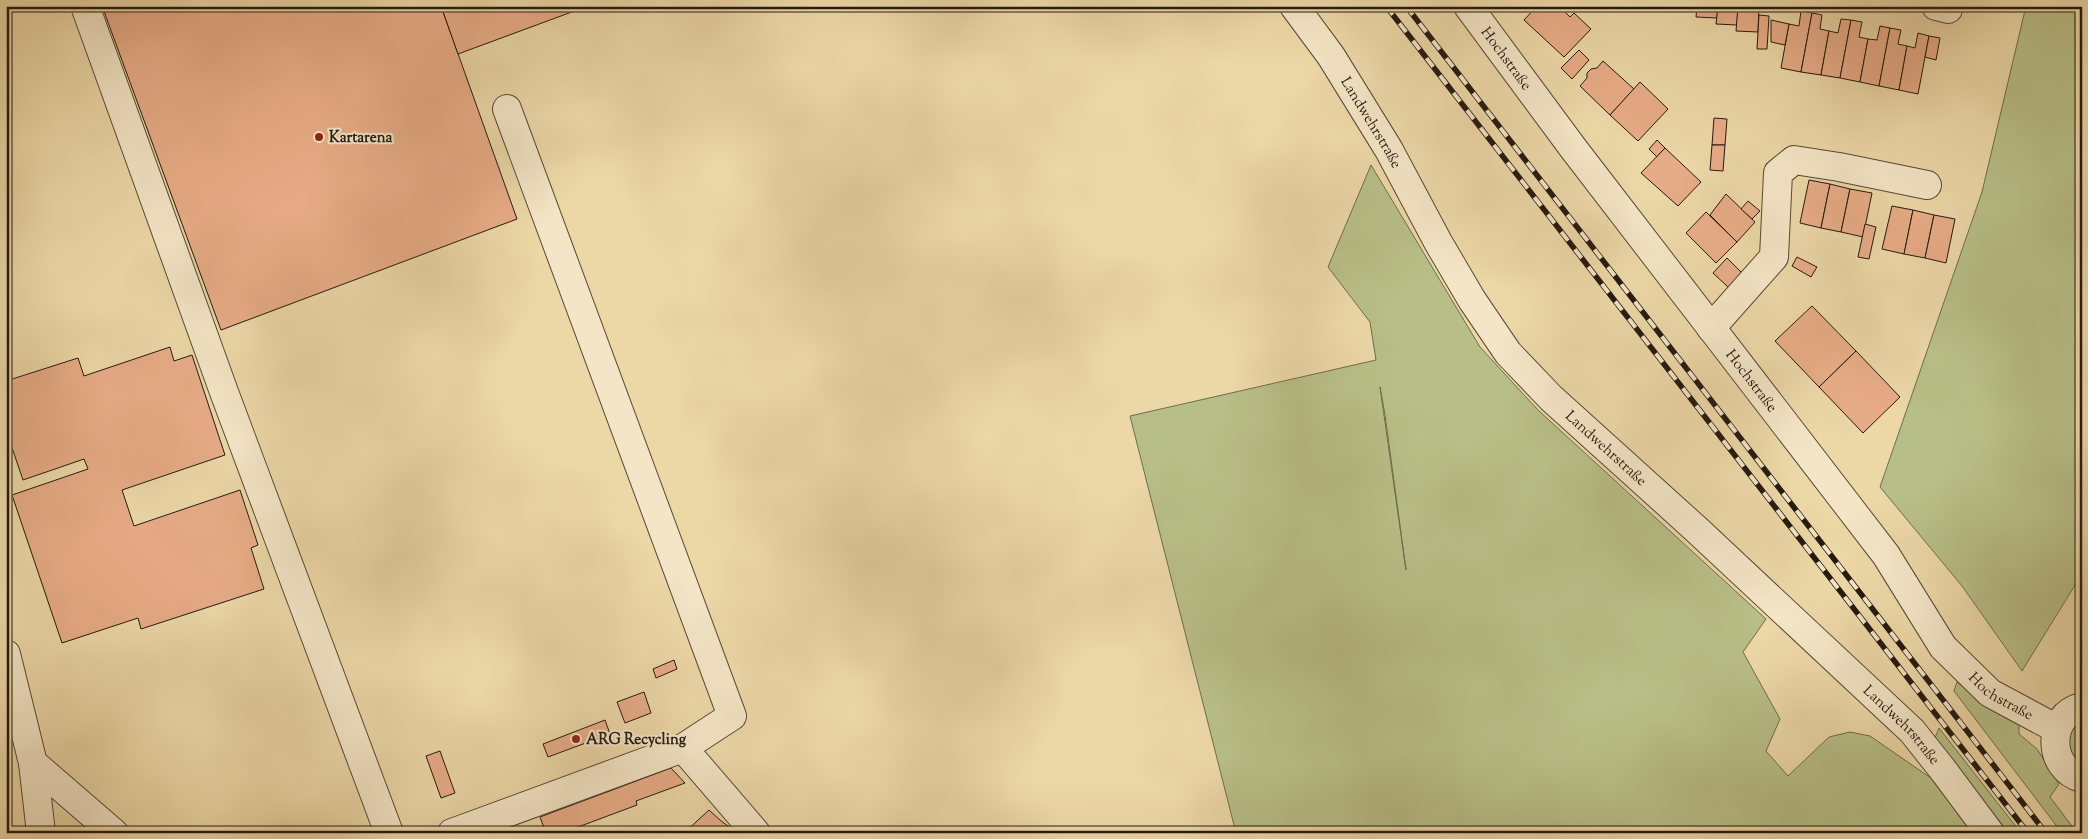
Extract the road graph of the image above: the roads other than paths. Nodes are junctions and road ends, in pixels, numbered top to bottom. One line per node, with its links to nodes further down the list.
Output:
1 (85, 6): 15 (street)
2 (1294, 6): 18 (street, Landwehrstraße)
3 (1468, 6): 6 (street, Hochstraße)
4 (507, 109): 10 (street)
5 (1927, 185): 6 (street)
6 (1710, 328): 9 (street, Hochstraße)
7 (6, 654): 11 (street)
8 (2082, 707): 9 (street)
9 (2057, 729): 12 (street)
10 (683, 748): 16 (street); 17 (street)
11 (33, 763): 13 (street); 14 (street)
12 (2082, 778)
13 (41, 833)
14 (114, 833)
15 (390, 833)
16 (452, 833)
17 (756, 833)
18 (1990, 833)

